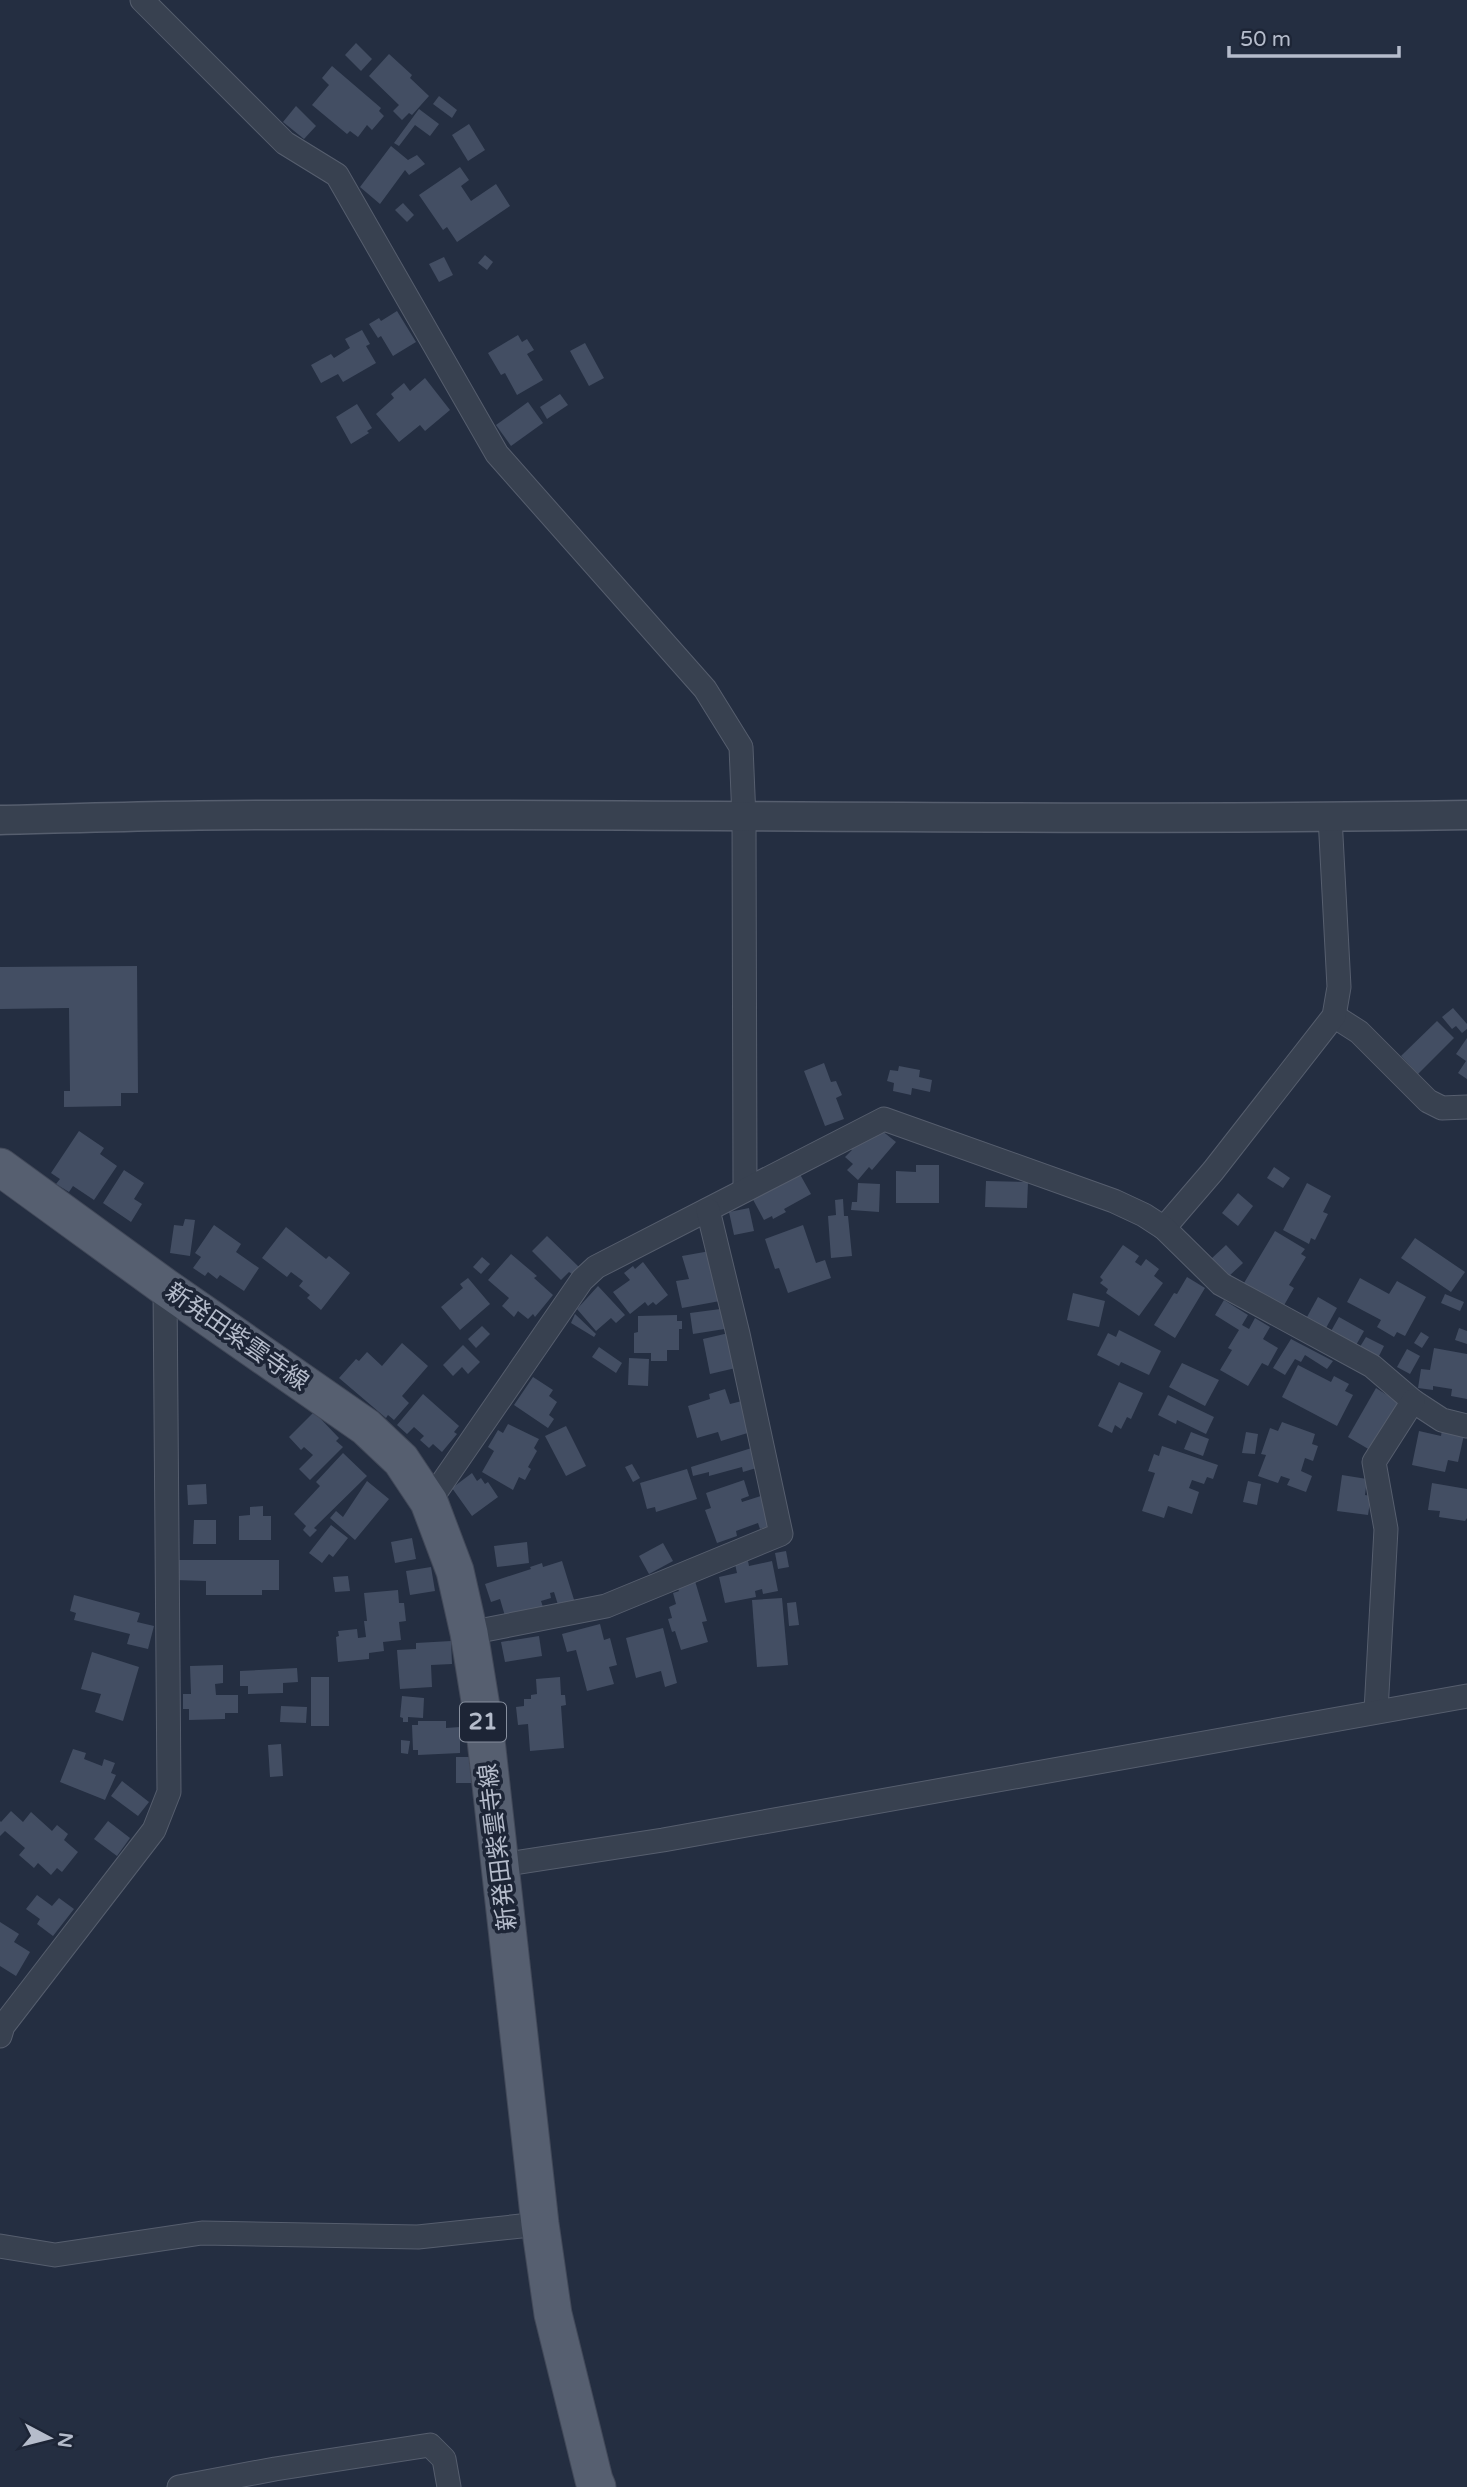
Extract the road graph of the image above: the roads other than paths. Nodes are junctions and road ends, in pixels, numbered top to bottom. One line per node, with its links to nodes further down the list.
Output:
1 (142, 0): 4 (street)
2 (1467, 815): 3 (street)
3 (1330, 817): 4 (street); 6 (street)
4 (744, 818): 5 (street); 9 (street)
5 (0, 820)
6 (1334, 1016): 7 (street); 11 (street)
7 (1467, 1107)
8 (0, 1167): 12 (main road, 新発田紫雲寺線 / 21)
9 (745, 1189): 10 (street); 11 (street)
10 (708, 1210): 15 (street); 16 (street)
11 (1164, 1227): 13 (street)
12 (165, 1287): 15 (main road, 新発田紫雲寺線 / 21); 20 (street)
13 (1413, 1401): 14 (street); 18 (street)
14 (1467, 1426)
15 (429, 1502): 16 (main road, 新発田紫雲寺線 / 21)
16 (469, 1633): 19 (main road, 新発田紫雲寺線 / 21)
17 (1467, 1696): 18 (street)
18 (1376, 1711): 19 (street)
19 (501, 1865): 21 (main road, 新発田紫雲寺線 / 21)
20 (0, 2036)
21 (540, 2224): 22 (street); 25 (main road, 新発田紫雲寺線 / 21)
22 (0, 2246)
23 (178, 2487): 24 (street)
24 (449, 2487)
25 (597, 2487)

